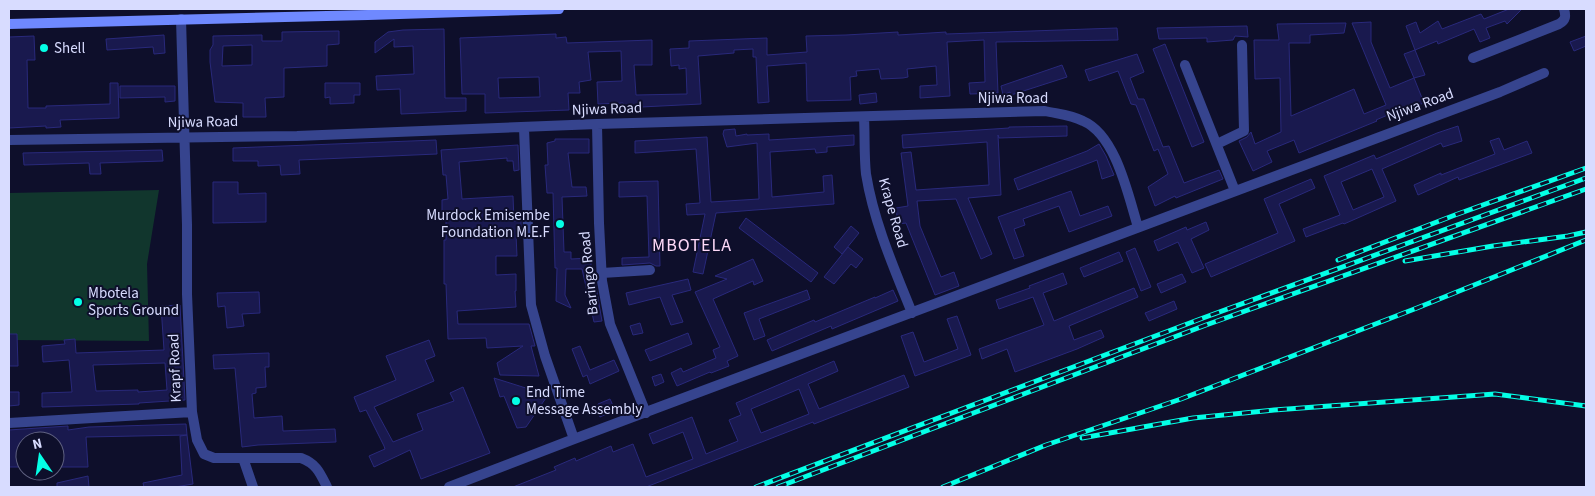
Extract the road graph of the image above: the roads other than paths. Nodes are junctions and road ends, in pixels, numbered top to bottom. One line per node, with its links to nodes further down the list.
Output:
1 (559, 9): 3 (main road)
2 (1564, 9): 6 (street)
3 (182, 19): 4 (main road); 12 (street, Krapf Road)
4 (9, 24)
5 (1242, 44): 14 (street)
6 (1473, 58)
7 (1185, 65): 14 (street)
8 (1544, 73): 15 (street, Njiwa Road)
9 (864, 117): 10 (street, Njiwa Road); 16 (street, Njiwa Road); 19 (street, Krape Road)
10 (597, 124): 11 (street, Njiwa Road); 18 (street, Baringo Road)
11 (524, 128): 12 (street, Njiwa Road); 23 (street)
12 (185, 137): 13 (street, Njiwa Road); 20 (street, Krapf Road)
13 (9, 140)
14 (1216, 144): 15 (street)
15 (1235, 191): 16 (street, Njiwa Road)
16 (1138, 227): 19 (street, Njiwa Road)
17 (650, 270): 18 (street)
18 (602, 273): 21 (street, Baringo Road)
19 (912, 313): 21 (street, Njiwa Road)
20 (192, 412): 22 (street); 24 (street, Krapf Road)
21 (646, 412): 23 (street, Njiwa Road)
22 (9, 422)
23 (574, 439): 27 (street, Njiwa Road)
24 (243, 458): 25 (street); 26 (street, Krapf Road)
25 (253, 487)
26 (327, 487)
27 (449, 487)

